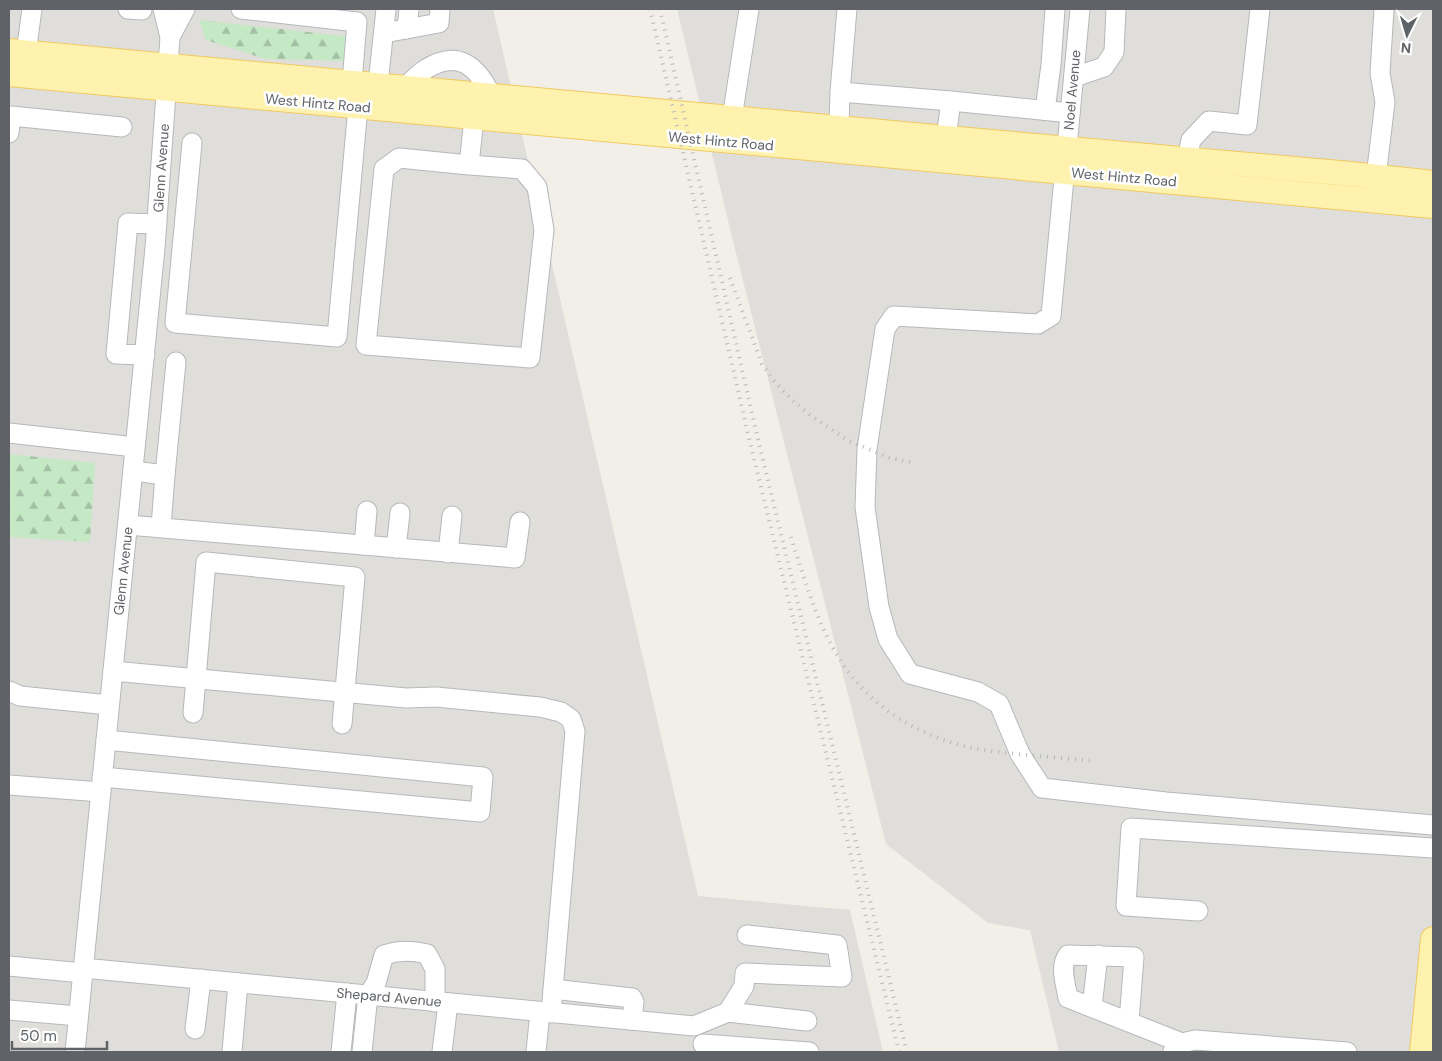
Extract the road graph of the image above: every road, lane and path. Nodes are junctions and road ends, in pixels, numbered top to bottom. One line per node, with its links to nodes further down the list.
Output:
1 (32, 9): 21 (street)
2 (128, 9): 3 (street)
3 (142, 9)
4 (164, 9): 20 (street)
5 (185, 9): 20 (street)
6 (241, 9): 17 (street)
7 (386, 9): 19 (street)
8 (409, 9): 18 (street)
9 (440, 9): 18 (street)
10 (749, 9): 36 (street)
11 (847, 9): 29 (street)
12 (1055, 9): 33 (street)
13 (1080, 9): 24 (street, Noel Avenue)
14 (1116, 9): 24 (street)
15 (1260, 9): 42 (street)
16 (1384, 9): 45 (street)
17 (362, 16): 25 (street)
18 (407, 29): 19 (street)
19 (384, 32): 26 (street)
20 (170, 37): 22 (street, Glenn Avenue)
21 (18, 52): 22 (main road, West Hintz Road)
22 (169, 65): 25 (main road, West Hintz Road); 28 (street, Glenn Avenue)
23 (9, 74): 28 (main road, West Hintz Road)
24 (1074, 77): 34 (street, Noel Avenue)
25 (352, 82): 26 (main road, West Hintz Road)
26 (378, 84): 27 (main road, West Hintz Road)
27 (405, 87): 30 (main road, West Hintz Road); 30 (street)
28 (167, 90): 32 (main road, West Hintz Road); 49 (street, Glenn Avenue)
29 (840, 92): 31 (street); 38 (street)
30 (492, 95): 36 (main road, West Hintz Road)
31 (951, 101): 33 (street); 40 (street)
32 (358, 107): 35 (main road, West Hintz Road); 51 (street)
33 (1044, 110): 34 (street)
34 (1070, 113): 43 (street, Noel Avenue)
35 (474, 118): 43 (main road, West Hintz Road); 44 (street)
36 (732, 118): 38 (main road, West Hintz Road)
37 (122, 127): 39 (street)
38 (839, 128): 40 (main road, West Hintz Road)
39 (9, 133)
40 (946, 138): 43 (main road, West Hintz Road)
41 (192, 143): 48 (street)
42 (1187, 159): 43 (main road, West Hintz Road); 45 (main road, West Hintz Road)
43 (1066, 160): 47 (main road, West Hintz Road); 77 (street, Noel Avenue)
44 (469, 166): 44 (street)
45 (1376, 177): 46 (main road, West Hintz Road)
46 (1433, 183)
47 (1433, 206)
48 (185, 219): 49 (street); 51 (street)
49 (158, 220): 50 (street, Glenn Avenue); 52 (street)
50 (148, 315): 51 (street); 52 (street, Glenn Avenue)
51 (176, 323)
52 (144, 355): 55 (street, Glenn Avenue)
53 (176, 362): 57 (street)
54 (9, 433): 55 (street)
55 (135, 448): 56 (street, Glenn Avenue)
56 (133, 472): 57 (street); 62 (street, Glenn Avenue)
57 (165, 474): 63 (street)
58 (367, 511): 64 (street)
59 (400, 513): 65 (street)
60 (452, 516): 66 (street)
61 (520, 522): 66 (street)
62 (128, 524): 63 (street); 67 (street, Glenn Avenue)
63 (161, 528): 64 (street)
64 (364, 545): 65 (street)
65 (396, 548): 66 (street)
66 (448, 553)
67 (113, 671): 68 (street); 71 (street, Glenn Avenue)
68 (196, 679): 70 (street); 70 (street); 72 (street)
69 (9, 692): 71 (street)
70 (344, 693): 73 (street); 88 (street)
71 (110, 705): 74 (street, Glenn Avenue)
72 (193, 713)
73 (342, 724)
74 (106, 740): 76 (street, Glenn Avenue); 76 (street)
75 (9, 785): 76 (street)
76 (102, 785): 84 (street, Glenn Avenue)
77 (1433, 826)
78 (1433, 848): 79 (street)
79 (1198, 911)
80 (747, 935): 95 (street)
81 (1433, 939): 87 (main road)
82 (1098, 955): 92 (street); 92 (street); 99 (street)
83 (9, 966): 84 (street, Shepard Avenue)
84 (83, 970): 85 (street, Shepard Avenue); 96 (street, Glenn Avenue)
85 (201, 979): 86 (street, Shepard Avenue); 101 (street)
86 (238, 983): 89 (street, Shepard Avenue); 106 (street)
87 (1431, 987): 113 (main road)
88 (553, 989): 94 (street); 97 (street)
89 (347, 993): 90 (street, Shepard Avenue); 107 (street)
90 (368, 995): 91 (street, Shepard Avenue); 91 (street); 108 (street)
91 (442, 1002): 94 (street, Shepard Avenue); 109 (street)
92 (1092, 1007): 99 (street)
93 (9, 1010): 96 (street)
94 (545, 1012): 97 (street, Shepard Avenue); 110 (street)
95 (728, 1012): 98 (street); 100 (street)
96 (78, 1016): 105 (street, Glenn Avenue)
97 (632, 1020): 100 (street, Shepard Avenue)
98 (807, 1021)
99 (1130, 1022): 103 (street)
100 (687, 1026): 102 (street)
101 (195, 1028)
102 (707, 1048): 111 (street)
103 (1177, 1048): 104 (street)
104 (1300, 1050): 112 (street)
105 (75, 1052)
106 (232, 1052)
107 (341, 1052)
108 (362, 1052)
109 (442, 1052)
110 (536, 1052)
111 (809, 1052)
112 (1348, 1052)
113 (1422, 1052)

